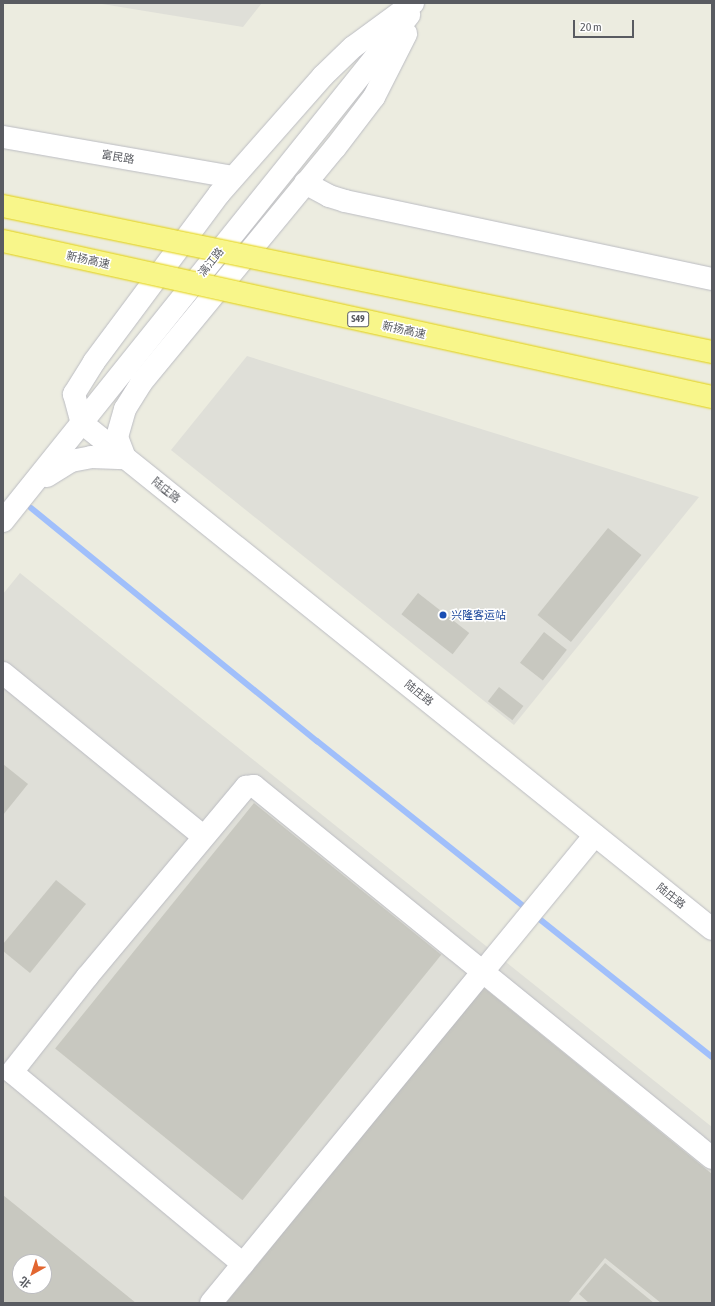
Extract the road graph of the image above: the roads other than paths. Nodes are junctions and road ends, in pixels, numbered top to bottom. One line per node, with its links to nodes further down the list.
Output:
1 (413, 3): 4 (street)
2 (420, 3): 5 (street); 11 (street, 漓江路)
3 (3, 137): 4 (street, 富民路)
4 (233, 177): 11 (street)
5 (306, 183): 8 (street); 12 (street)
6 (3, 206): 9 (highway, bridge)
7 (3, 241): 10 (highway, 新扬高速 / S49, bridge)
8 (712, 279)
9 (712, 352)
10 (712, 397)
11 (82, 423): 12 (street, 陆庄路); 13 (street, 漓江路)
12 (125, 458): 13 (street); 16 (street, 陆庄路)
13 (33, 484): 14 (street, 漓江路)
14 (3, 521)
15 (3, 672): 17 (street)
16 (595, 835): 18 (street, 陆庄路); 19 (street)
17 (203, 836): 19 (street); 21 (street)
18 (712, 929)
19 (483, 972): 20 (street); 21 (street)
20 (712, 1158)
21 (243, 1264): 22 (street)
22 (211, 1303)

